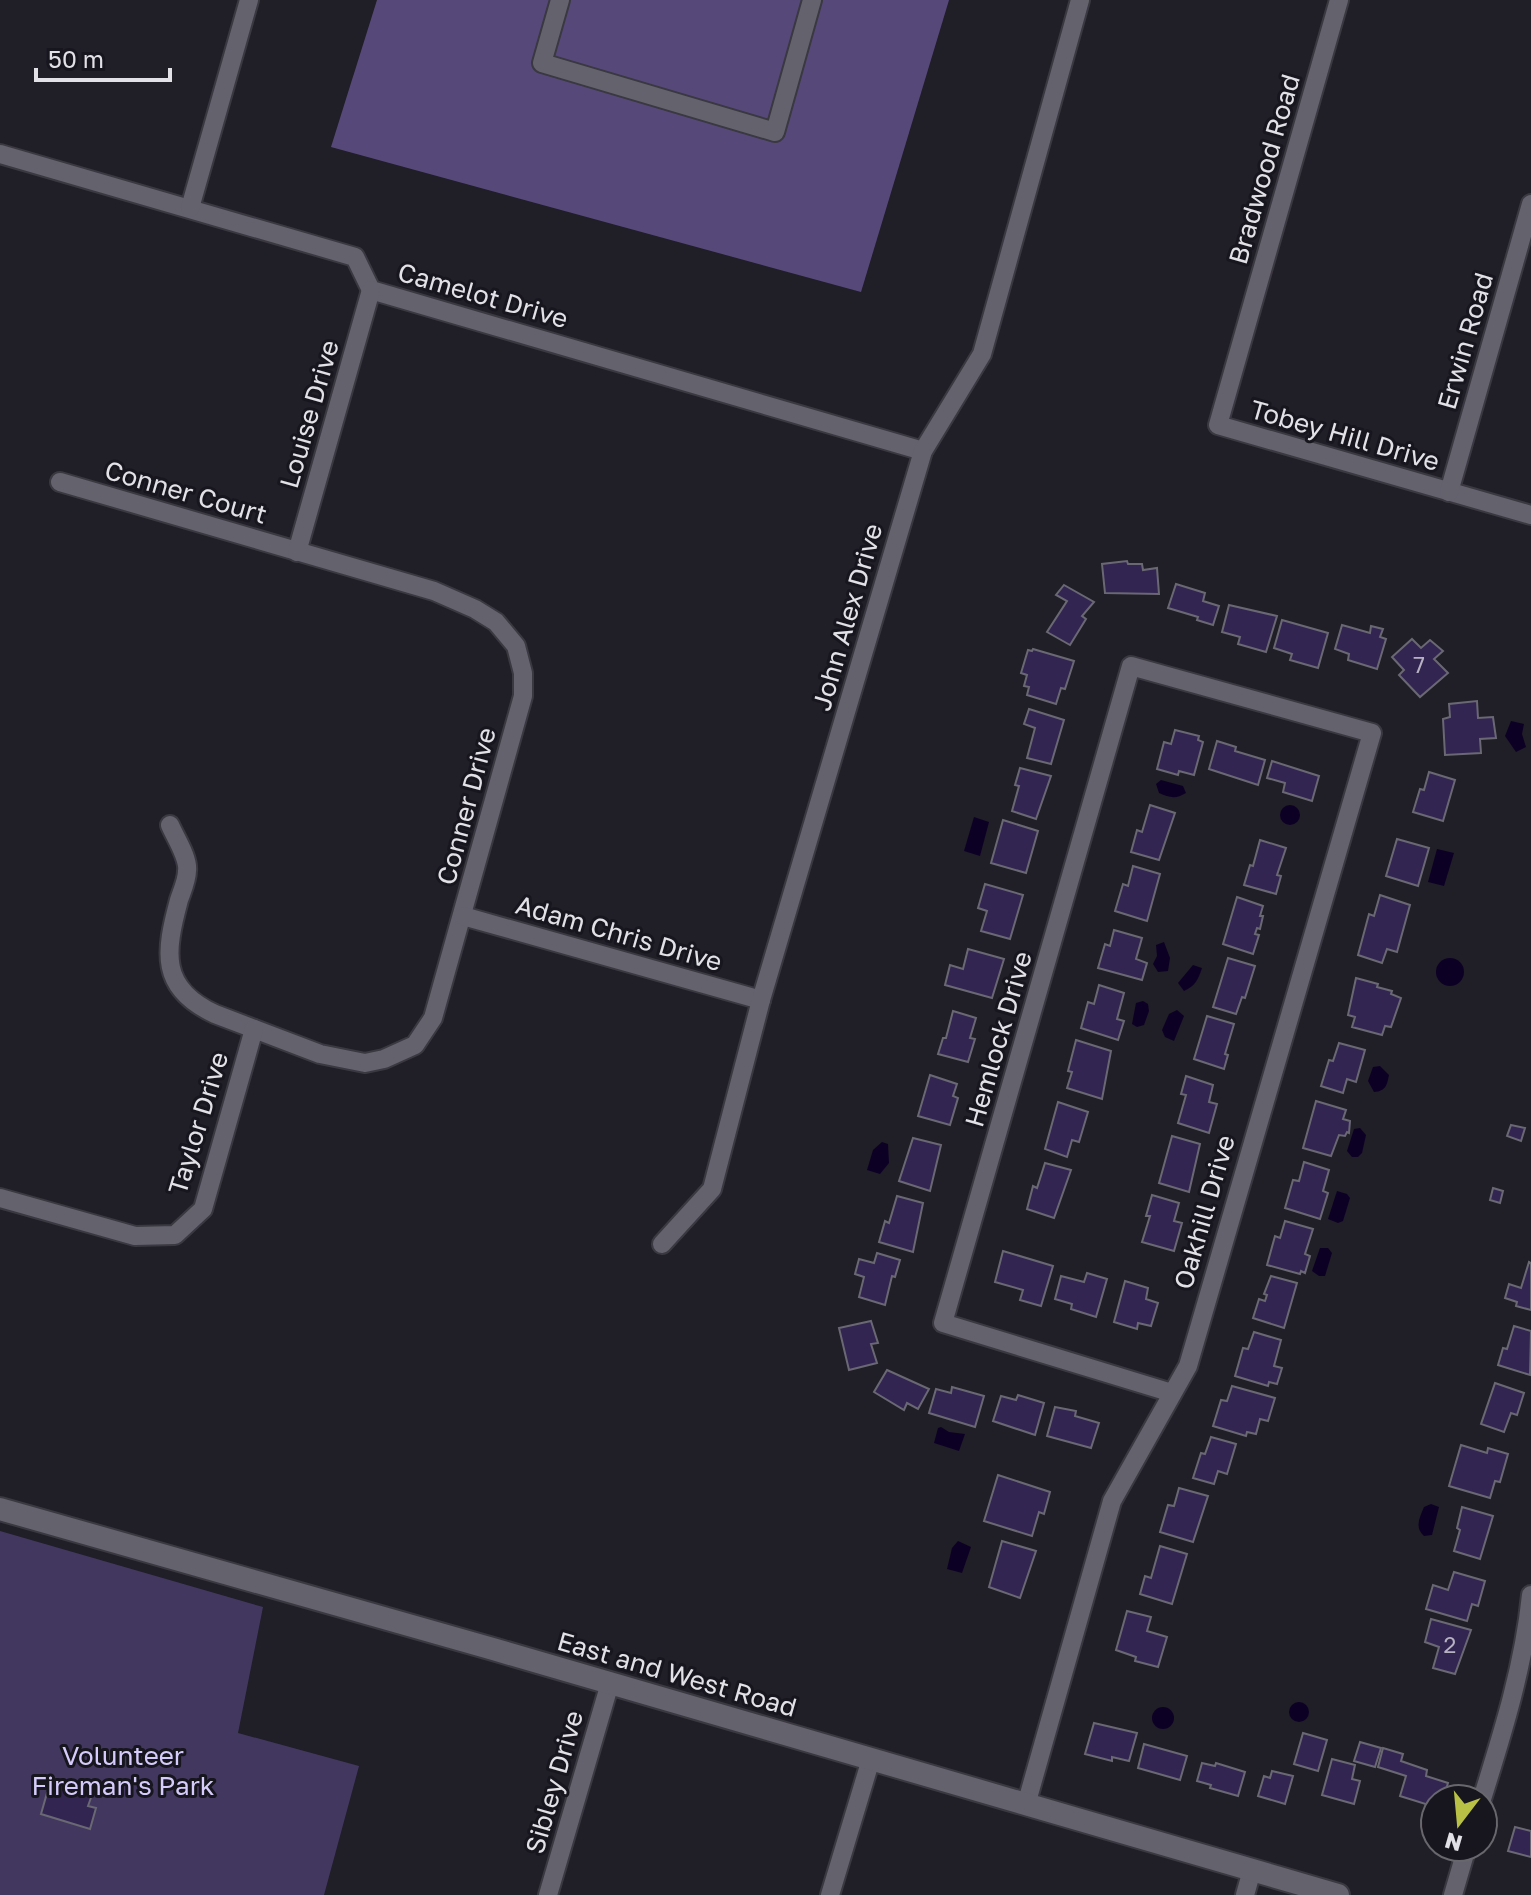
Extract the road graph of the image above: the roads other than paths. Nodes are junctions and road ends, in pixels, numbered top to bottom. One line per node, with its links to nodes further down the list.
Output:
1 (249, 0): 8 (street)
2 (560, 0): 3 (street)
3 (812, 0)
4 (1080, 0): 11 (street, John Alex Drive)
5 (1339, 0): 10 (street, Bradwood Road)
6 (0, 154): 8 (street, Camelot Drive)
7 (1531, 204): 13 (street, Erwin Road)
8 (190, 208): 9 (street, Camelot Drive)
9 (371, 290): 11 (street, Camelot Drive); 15 (street, Louise Drive)
10 (1239, 352): 13 (street, Tobey Hill Drive)
11 (923, 451): 19 (street, John Alex Drive)
12 (60, 482): 15 (street, Conner Court)
13 (1449, 492): 14 (street, Tobey Hill Drive)
14 (1531, 515)
15 (297, 552): 18 (street, Conner Drive)
16 (1259, 701): 23 (street, Oakhill Drive); 23 (street, Hemlock Drive)
17 (170, 825): 20 (street, Conner Drive)
18 (463, 916): 19 (street, Adam Chris Drive); 20 (street, Conner Drive)
19 (761, 1000): 22 (street, John Alex Drive)
20 (254, 1029): 21 (street, Taylor Drive)
21 (0, 1198)
22 (662, 1244)
23 (1172, 1393): 29 (street, Oakhill Drive)
24 (0, 1509): 26 (street, East and West Road)
25 (1531, 1595): 28 (street)
26 (610, 1683): 27 (street, East and West Road); 32 (street, Sibley Drive)
27 (871, 1759): 29 (street, East and West Road); 33 (street)
28 (1487, 1783)
29 (1026, 1805): 31 (street, East and West Road)
30 (1462, 1863): 36 (street)
31 (1252, 1870): 34 (street); 35 (street, East and West Road)
32 (548, 1895)
33 (830, 1895)
34 (1245, 1895)
35 (1338, 1895)
36 (1453, 1895)

